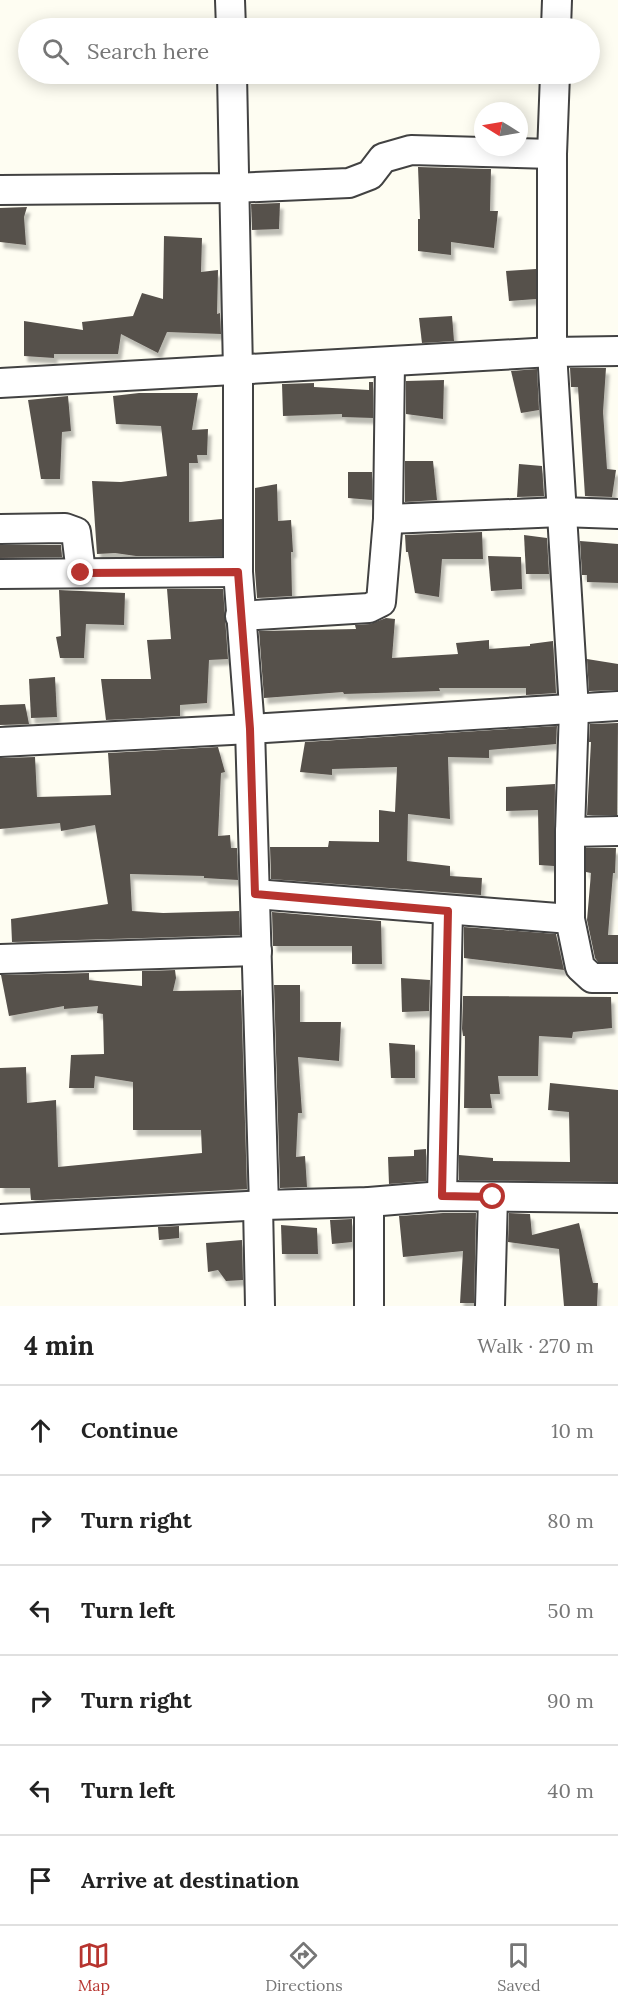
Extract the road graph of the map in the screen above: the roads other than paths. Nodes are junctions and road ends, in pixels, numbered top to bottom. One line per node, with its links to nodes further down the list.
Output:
1 (230, 0): 3 (street)
2 (557, 0): 4 (street)
3 (231, 18)
4 (556, 18)
5 (232, 84): 8 (street)
6 (555, 84): 7 (street)
7 (552, 154): 8 (street); 11 (street)
8 (234, 188): 9 (street); 13 (street)
9 (0, 190)
10 (618, 351): 11 (street)
11 (552, 352): 12 (street); 15 (street)
12 (390, 362): 13 (street); 17 (street)
13 (238, 371): 14 (street); 19 (street)
14 (0, 383)
15 (561, 512): 16 (street); 17 (street); 24 (street)
16 (618, 514)
17 (388, 519): 22 (street)
18 (0, 529): 20 (street)
19 (238, 572): 20 (street); 22 (street)
20 (81, 573): 21 (street)
21 (0, 574)
22 (240, 616): 25 (street)
23 (618, 706): 24 (street)
24 (573, 709): 25 (street); 28 (street)
25 (250, 729): 26 (street); 29 (street)
26 (0, 742)
27 (618, 831): 28 (street)
28 (570, 832): 31 (street)
29 (255, 894): 30 (street); 32 (street)
30 (448, 911): 31 (street); 35 (street)
31 (570, 919): 34 (street)
32 (257, 951): 33 (street); 39 (street)
33 (0, 959)
34 (618, 978)
35 (442, 1196): 36 (street); 38 (street)
36 (493, 1197): 37 (street); 43 (street)
37 (618, 1198)
38 (369, 1202): 39 (street); 42 (street)
39 (261, 1205): 40 (street); 41 (street)
40 (0, 1219)
41 (260, 1306)
42 (369, 1306)
43 (490, 1306)

